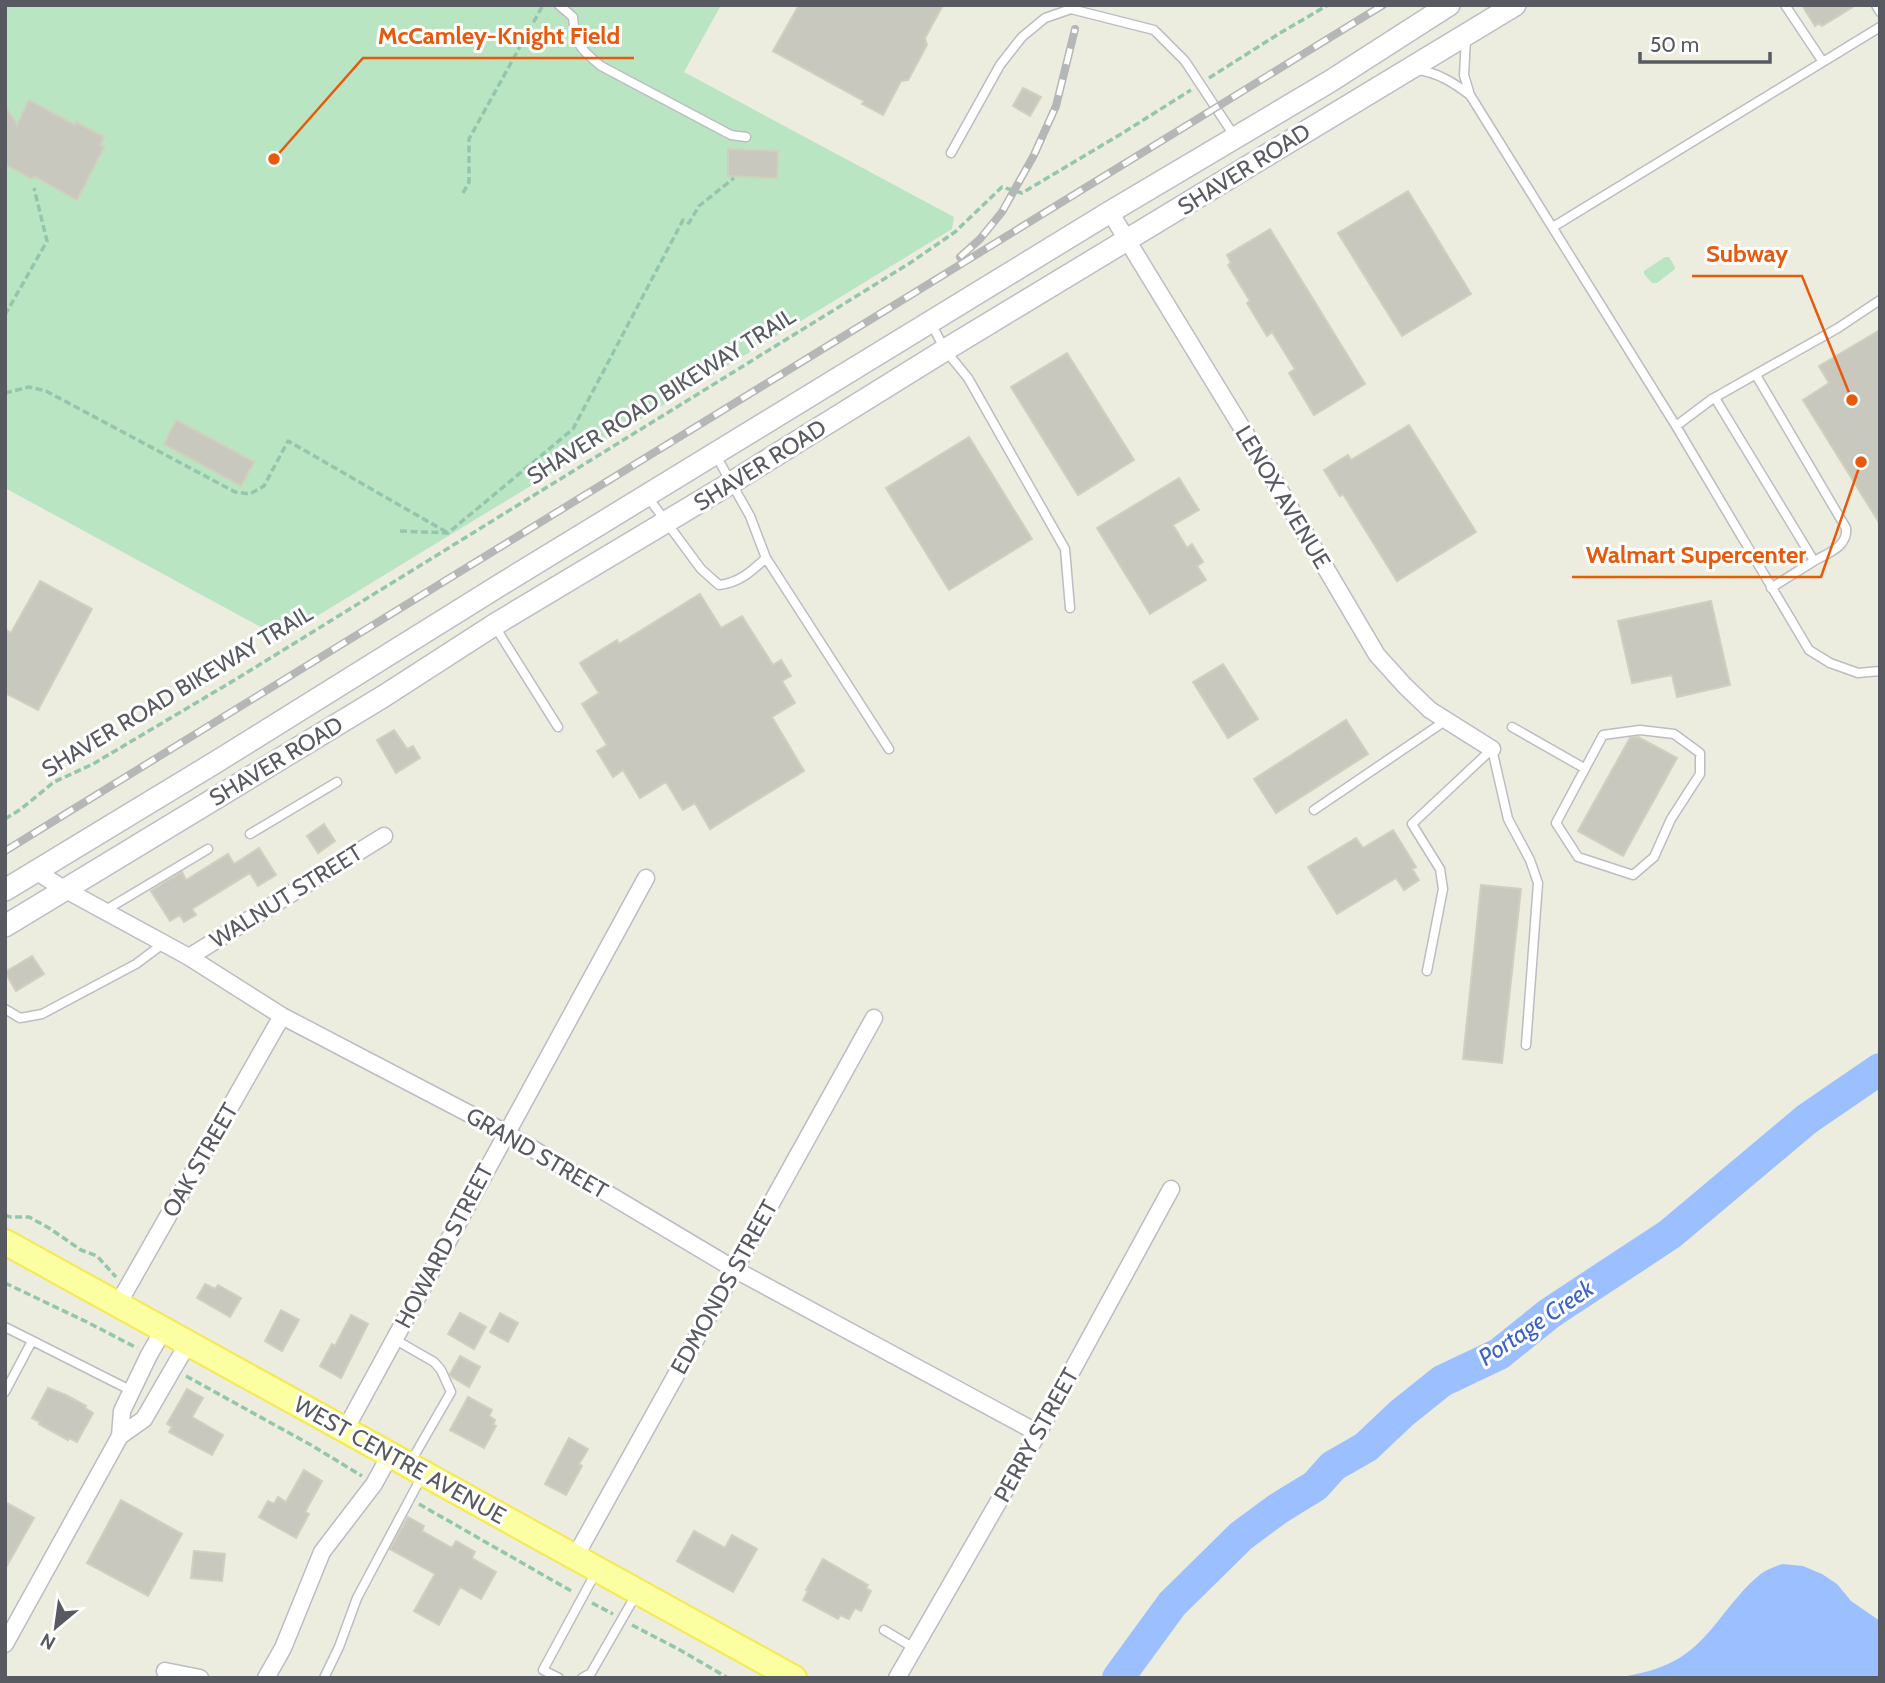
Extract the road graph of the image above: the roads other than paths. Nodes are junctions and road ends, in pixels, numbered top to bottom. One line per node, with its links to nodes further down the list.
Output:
1 (559, 5): 14 (lane)
2 (1059, 5): 7 (lane)
3 (1449, 5): 15 (main road, SHAVER ROAD)
4 (1515, 5): 10 (main road, SHAVER ROAD)
5 (1785, 5): 11 (lane)
6 (1876, 5): 8 (lane)
7 (1071, 9): 15 (lane); 16 (lane)
8 (1880, 12)
9 (1880, 27): 11 (lane)
10 (1466, 35): 12 (main road, SHAVER ROAD); 13 (lane)
11 (1823, 62): 18 (lane)
12 (1409, 69): 13 (lane); 19 (main road, SHAVER ROAD)
13 (1470, 95): 18 (lane)
14 (746, 137)
15 (1236, 137): 17 (main road, SHAVER ROAD)
16 (951, 153)
17 (1110, 212): 19 (street, LENOX AVENUE); 21 (main road, SHAVER ROAD)
18 (1553, 227): 25 (lane)
19 (1127, 241): 22 (main road, SHAVER ROAD); 36 (street, LENOX AVENUE)
20 (1880, 300): 23 (lane)
21 (930, 322): 22 (lane); 26 (main road, SHAVER ROAD)
22 (945, 350): 27 (main road, SHAVER ROAD); 33 (lane)
23 (1756, 375): 24 (lane); 31 (lane)
24 (1715, 398): 25 (lane); 31 (lane)
25 (1676, 426): 32 (lane)
26 (715, 454): 27 (lane); 28 (main road, SHAVER ROAD)
27 (731, 483): 29 (main road, SHAVER ROAD); 30 (lane)
28 (647, 495): 29 (lane); 47 (main road, SHAVER ROAD)
29 (667, 522): 30 (lane); 34 (main road, SHAVER ROAD)
30 (766, 558): 39 (lane)
31 (1814, 561): 32 (lane)
32 (1771, 588): 35 (lane)
33 (1070, 608)
34 (494, 625): 37 (lane); 49 (main road, SHAVER ROAD)
35 (1880, 671)
36 (1445, 721): 40 (street, LENOX AVENUE); 43 (lane)
37 (558, 727)
38 (1512, 727): 41 (lane)
39 (889, 749)
40 (1492, 749): 55 (lane); 59 (lane)
41 (1584, 768): 41 (lane)
42 (337, 782): 44 (lane)
43 (1314, 810)
44 (250, 834)
45 (384, 836): 54 (street, WALNUT STREET)
46 (208, 849): 51 (lane)
47 (37, 872): 49 (street, GRAND STREET); 50 (main road, SHAVER ROAD)
48 (646, 878): 60 (street, HOWARD STREET)
49 (64, 888): 51 (street, GRAND STREET); 52 (main road, SHAVER ROAD)
50 (5, 890)
51 (104, 911): 53 (street, GRAND STREET)
52 (5, 926)
53 (164, 943): 54 (street, GRAND STREET); 56 (lane)
54 (188, 957): 57 (street, GRAND STREET)
55 (1427, 971)
56 (5, 1009)
57 (282, 1016): 60 (street, GRAND STREET); 64 (street, OAK STREET)
58 (874, 1018): 63 (street, EDMONDS STREET)
59 (1526, 1045)
60 (506, 1133): 63 (street, GRAND STREET); 67 (street, HOWARD STREET)
61 (1171, 1189): 73 (street, PERRY STREET)
62 (5, 1242): 64 (main road, WEST CENTRE AVENUE)
63 (734, 1269): 73 (street, GRAND STREET); 76 (street, EDMONDS STREET)
64 (124, 1294): 66 (main road, WEST CENTRE AVENUE)
65 (5, 1327): 68 (lane)
66 (164, 1329): 69 (main road, WEST CENTRE AVENUE); 70 (street)
67 (394, 1339): 72 (street, HOWARD STREET); 75 (lane)
68 (32, 1341): 70 (lane); 71 (lane)
69 (188, 1343): 72 (main road, WEST CENTRE AVENUE); 74 (street)
70 (132, 1391): 74 (street)
71 (5, 1392)
72 (345, 1430): 75 (main road, WEST CENTRE AVENUE)
73 (1038, 1433): 81 (street, PERRY STREET)
74 (120, 1436): 80 (street)
75 (407, 1465): 76 (main road, WEST CENTRE AVENUE); 84 (street); 85 (lane)
76 (575, 1557): 77 (main road, WEST CENTRE AVENUE)
77 (597, 1569): 78 (main road, WEST CENTRE AVENUE); 86 (lane)
78 (638, 1591): 87 (lane); 88 (main road, WEST CENTRE AVENUE)
79 (884, 1630): 81 (lane)
80 (5, 1644)
81 (914, 1648): 89 (street, PERRY STREET)
82 (165, 1671): 83 (street)
83 (200, 1678)
84 (266, 1678)
85 (324, 1678)
86 (559, 1678)
87 (582, 1678)
88 (794, 1678)
89 (897, 1678)

